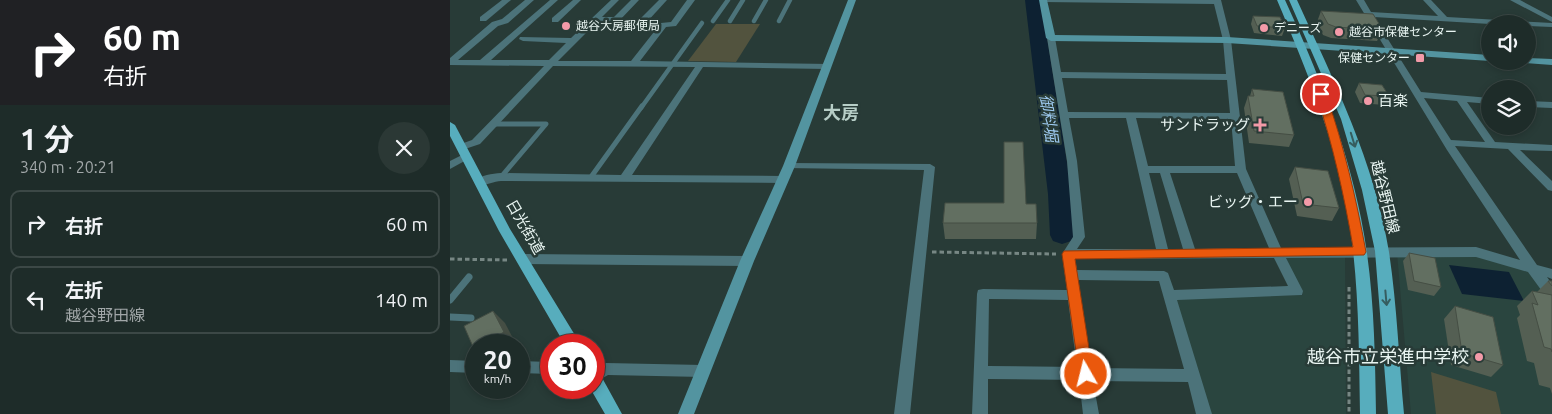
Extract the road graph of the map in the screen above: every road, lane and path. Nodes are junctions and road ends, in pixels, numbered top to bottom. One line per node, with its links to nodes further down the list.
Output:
1 (508, 0): 23 (street)
2 (530, 0): 45 (street)
3 (554, 0): 46 (street)
4 (577, 0): 24 (street)
5 (616, 0): 25 (street)
6 (635, 0): 25 (street)
7 (663, 0): 27 (street)
8 (691, 0): 49 (street)
9 (728, 0): 28 (lane)
10 (743, 0): 29 (lane)
11 (766, 0): 30 (lane)
12 (790, 0): 31 (lane)
13 (852, 0): 52 (street)
14 (1044, 0): 20 (street); 36 (street)
15 (1281, 0): 40 (main road)
16 (1293, 0): 41 (main road, 越谷野田線)
17 (1360, 0): 21 (street)
18 (1427, 0): 22 (street)
19 (1514, 0): 26 (street)
20 (1218, 1): 38 (street)
21 (1369, 14): 22 (street); 42 (street)
22 (1445, 19): 32 (street)
23 (483, 20)
24 (555, 20)
25 (595, 20): 39 (street)
26 (1552, 20)
27 (644, 21)
28 (713, 21)
29 (730, 21)
30 (754, 21)
31 (779, 21)
32 (1481, 21)
33 (702, 23): 50 (lane)
34 (1536, 24): 35 (street)
35 (1552, 25)
36 (1051, 38): 38 (street); 53 (street)
37 (523, 39): 39 (street)
38 (1227, 40): 40 (street); 54 (street)
39 (574, 41): 48 (street)
40 (1301, 45): 41 (street); 85 (main road)
41 (1315, 46): 42 (street); 82 (main road, 越谷野田線, one-way to 82)
42 (1389, 51): 43 (street); 55 (street)
43 (1481, 57)
44 (1536, 61): 47 (street)
45 (450, 62): 46 (street)
46 (483, 62): 48 (street)
47 (1552, 62)
48 (551, 63): 49 (street); 63 (street)
49 (634, 63): 50 (street)
50 (672, 63): 51 (street); 76 (lane)
51 (700, 64): 52 (street); 77 (street)
52 (827, 66): 71 (street)
53 (1058, 75): 54 (street); 60 (street)
54 (1230, 76): 62 (street)
55 (1418, 95): 56 (street); 65 (street)
56 (1460, 98): 57 (street); 66 (street)
57 (1481, 100)
58 (1536, 105): 59 (street)
59 (1552, 106)
60 (1064, 116): 61 (street); 87 (street)
61 (1130, 116): 62 (street); 73 (street)
62 (1236, 116): 72 (street)
63 (494, 124): 69 (street); 75 (lane)
64 (450, 125): 69 (main road, 日光街道)
65 (1448, 143): 66 (street); 91 (street)
66 (1493, 146): 67 (street)
67 (1512, 148): 68 (street); 80 (street)
68 (1552, 148)
69 (464, 152): 70 (street); 79 (main road, 日光街道)
70 (450, 166)
71 (789, 166): 78 (street); 81 (street)
72 (1241, 169): 74 (street); 84 (street)
73 (1143, 170): 74 (street); 86 (street)
74 (1164, 170): 83 (street)
75 (501, 177): 76 (street); 79 (street)
76 (592, 177): 77 (street)
77 (625, 177): 78 (street)
78 (784, 180): 90 (street)
79 (480, 182): 88 (main road, 日光街道)
80 (1552, 187)
81 (921, 251): 87 (path); 113 (street)
82 (1382, 251): 85 (street); 91 (street); 119 (main road, 越谷野田線, one-way to 119)
83 (1190, 252): 84 (street); 86 (street)
84 (1277, 252): 85 (street); 98 (street)
85 (1360, 252): 118 (main road)
86 (1163, 253): 87 (street)
87 (1068, 254): 93 (street)
88 (523, 259): 89 (path); 90 (street); 102 (main road, 日光街道)
89 (450, 260)
90 (747, 261): 106 (street)
91 (1531, 267): 92 (street); 96 (street)
92 (1552, 274)
93 (1071, 275): 97 (street); 98 (street)
94 (468, 277): 99 (lane)
95 (1349, 280): 117 (path)
96 (1552, 294)
97 (1074, 295): 107 (street); 108 (street)
98 (1169, 296): 109 (street)
99 (450, 300)
100 (450, 317): 101 (lane)
101 (472, 318)
102 (567, 334)
103 (450, 366): 104 (street)
104 (465, 367)
105 (605, 370): 106 (street)
106 (703, 371): 112 (street)
107 (981, 372): 108 (street); 114 (street)
108 (1086, 374): 109 (street); 115 (street)
109 (1192, 376): 116 (street)
110 (605, 398): 111 (main road)
111 (614, 414)
112 (686, 414)
113 (902, 414)
114 (980, 414)
115 (1091, 414)
116 (1204, 414)
117 (1349, 414)
118 (1368, 414)
119 (1396, 414)

